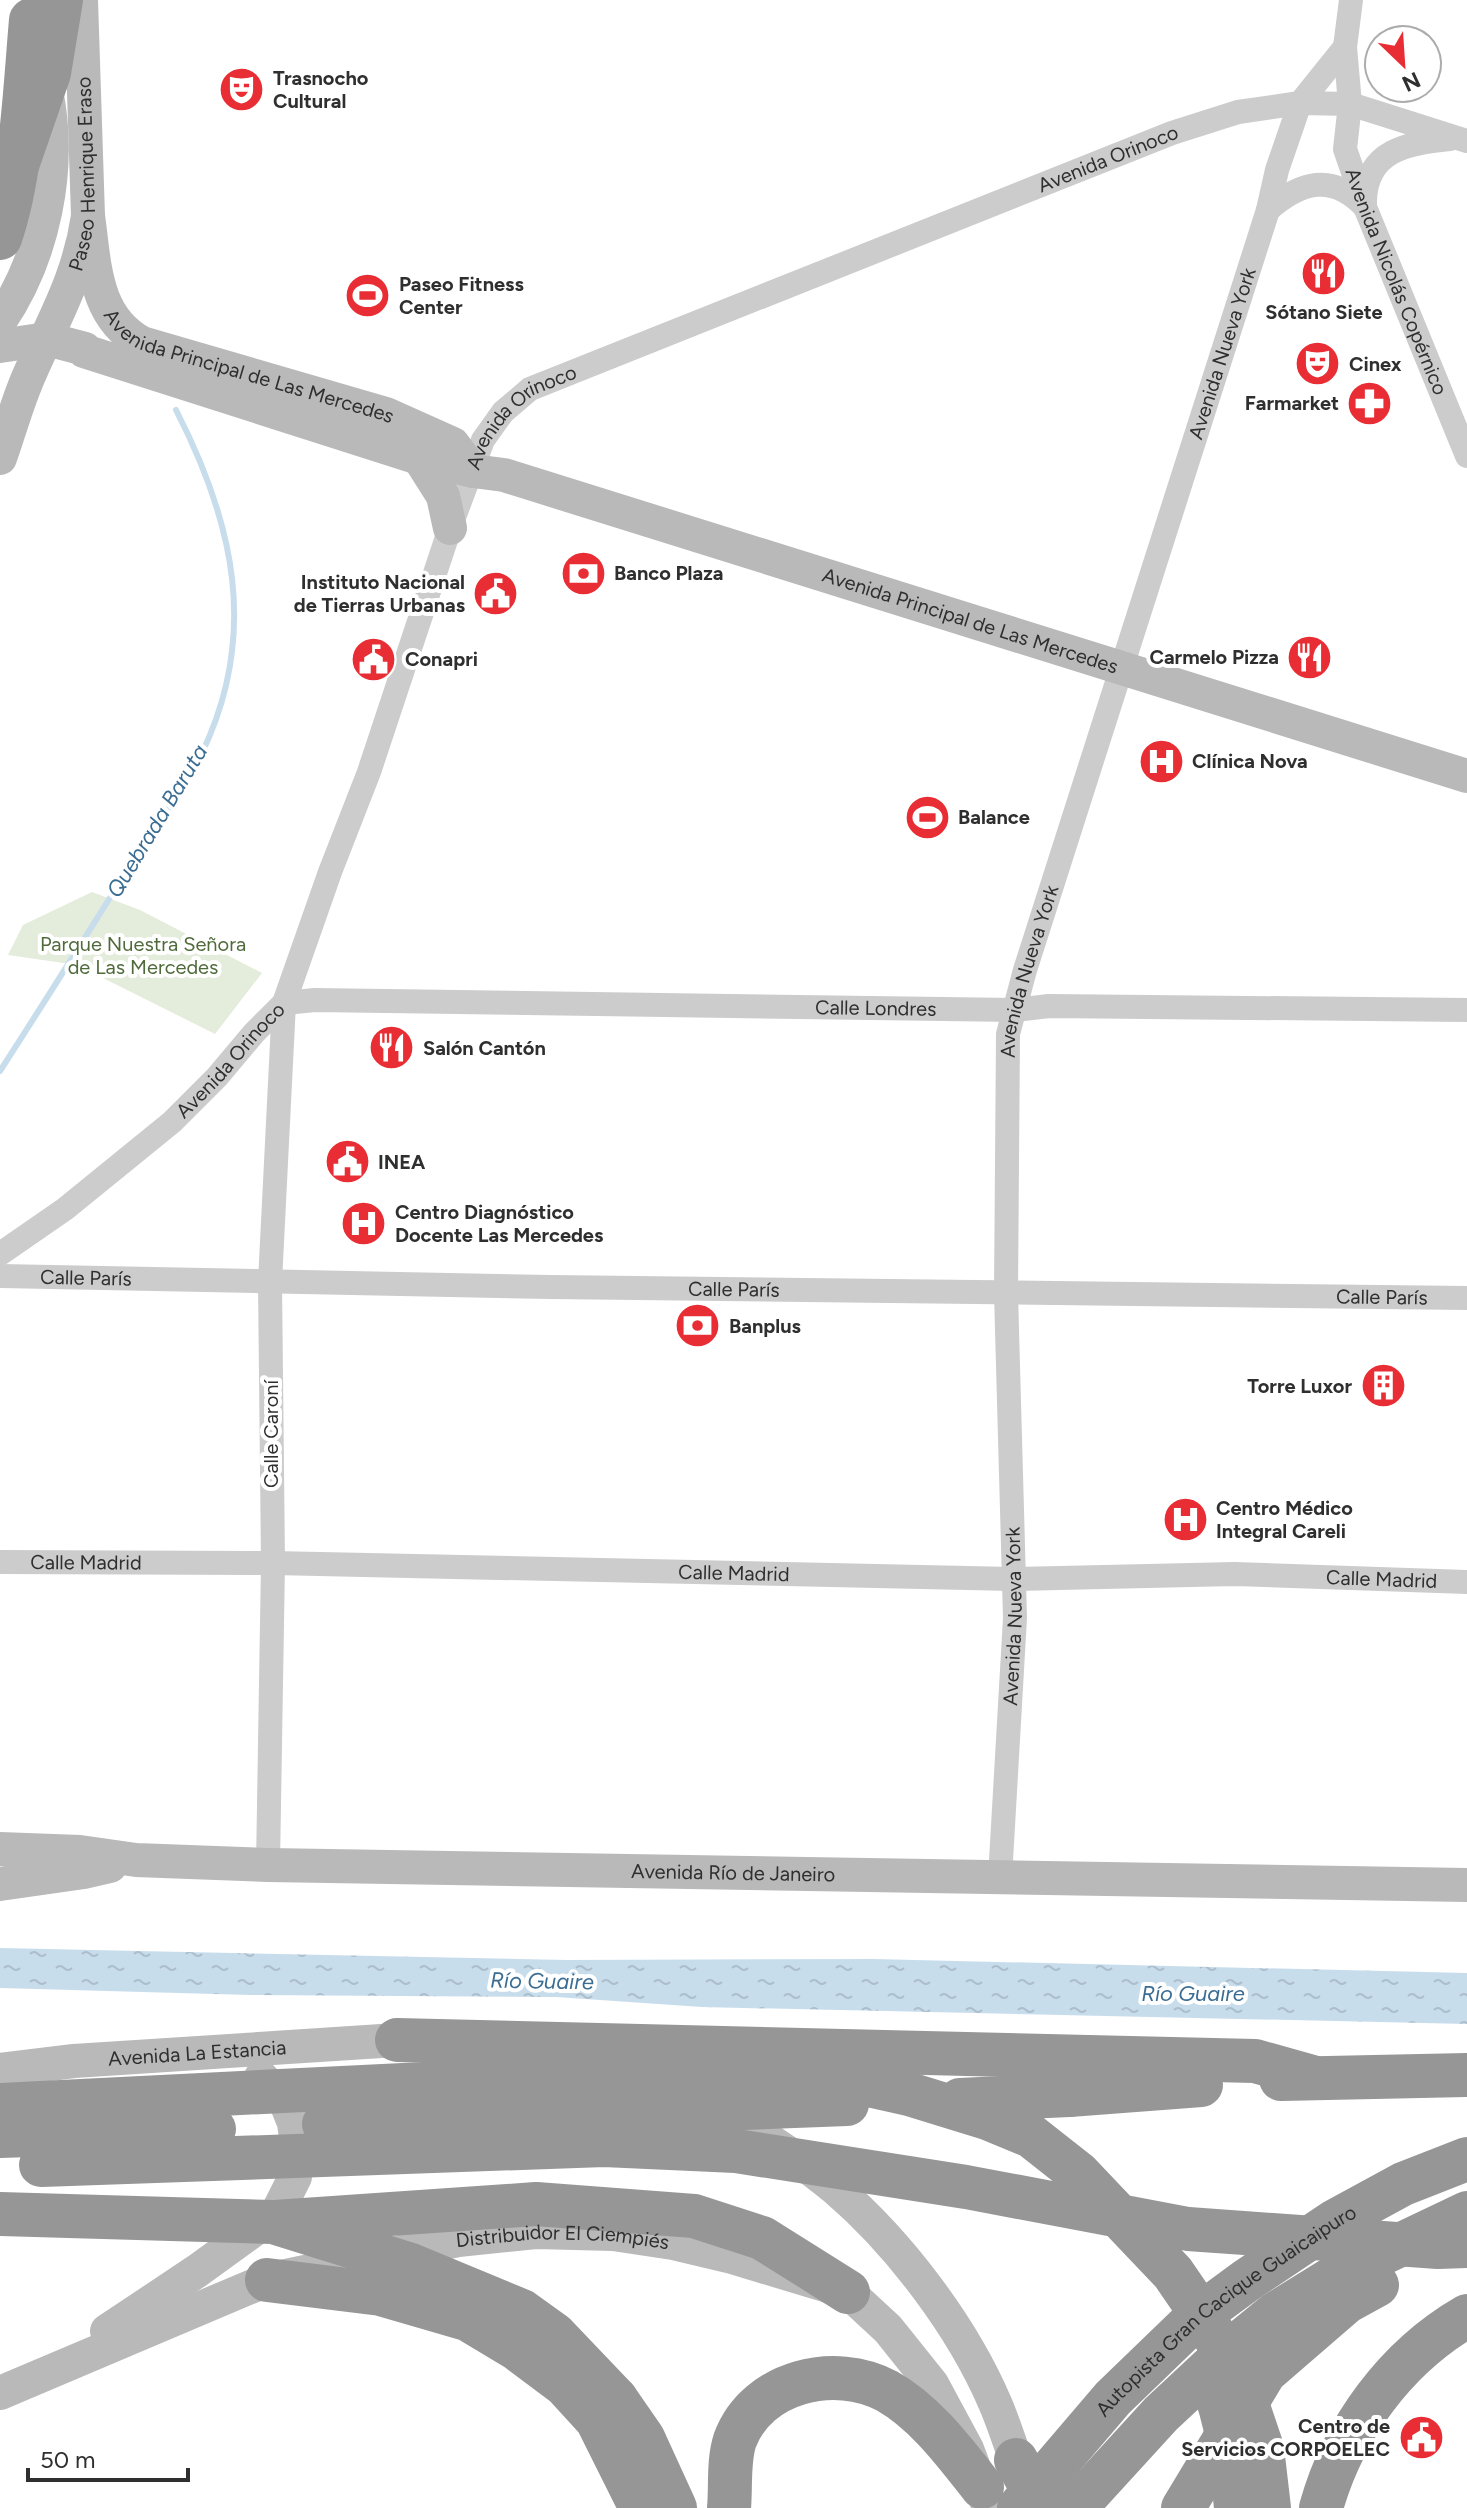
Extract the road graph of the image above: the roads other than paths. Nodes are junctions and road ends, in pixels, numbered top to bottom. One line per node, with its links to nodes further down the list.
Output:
1 (81, 0): 12 (street, Paseo Henrique Eraso)
2 (1351, 0): 4 (street, Avenida Nicolás Copérnico)
3 (37, 5): 5 (highway); 9 (highway, bridge); 13 (highway); 14 (street, Paseo Henrique Eraso)
4 (1345, 47): 6 (street, Avenida Nueva York); 7 (street, Avenida Nicolás Copérnico)
5 (0, 94)
6 (1300, 103): 7 (street, Avenida Orinoco); 11 (street, Avenida Nueva York); 20 (street, Avenida Orinoco)
7 (1350, 104): 8 (street, Avenida Orinoco); 10 (street, Avenida Nicolás Copérnico)
8 (1462, 140): 10 (street)
9 (0, 206)
10 (1365, 207): 11 (street); 17 (street, Avenida Nicolás Copérnico)
11 (1268, 210): 22 (street, Avenida Nueva York)
12 (88, 216): 15 (street, Paseo Henrique Eraso); 20 (street, Avenida Principal de Las Mercedes)
13 (0, 238)
14 (0, 321)
15 (47, 339): 16 (street, Avenida Principal de Las Mercedes); 18 (street, Paseo Henrique Eraso); 19 (street, Avenida Principal de Las Mercedes)
16 (0, 346)
17 (1467, 456)
18 (0, 458)
19 (419, 458): 20 (street, Avenida Principal de Las Mercedes); 21 (street)
20 (473, 471): 21 (street, Avenida Orinoco); 22 (street, Avenida Principal de Las Mercedes)
21 (450, 528): 24 (street, Avenida Orinoco)
22 (1122, 669): 23 (street, Avenida Principal de Las Mercedes); 25 (street, Avenida Nueva York)
23 (1467, 776)
24 (284, 1003): 25 (street, Calle Londres); 27 (street, Avenida Orinoco); 29 (street, Calle Caroní)
25 (1015, 1010): 26 (street, Calle Londres); 30 (street, Avenida Nueva York)
26 (1467, 1010)
27 (0, 1254)
28 (0, 1276): 29 (street, Calle París)
29 (270, 1282): 30 (street, Calle París); 33 (street, Calle Caroní)
30 (1006, 1293): 31 (street, Calle París); 34 (street, Avenida Nueva York)
31 (1467, 1298)
32 (0, 1562): 33 (street, Calle Madrid)
33 (273, 1563): 34 (street, Calle Madrid); 38 (street, Calle Caroní)
34 (1013, 1579): 35 (street, Calle Madrid); 39 (street, Avenida Nueva York)
35 (1467, 1582)
36 (0, 1849): 37 (street, Avenida Río de Janeiro)
37 (136, 1860): 38 (street, Avenida Río de Janeiro); 40 (street)
38 (268, 1865): 39 (street, Avenida Río de Janeiro)
39 (1000, 1878): 41 (street, Avenida Río de Janeiro)
40 (0, 1884)
41 (1467, 1885)
42 (397, 2040): 44 (street, Avenida La Estancia); 48 (highway); 64 (street)
43 (0, 2048): 45 (street)
44 (121, 2059): 45 (street, Avenida La Estancia); 62 (street)
45 (74, 2061): 46 (street, Avenida La Estancia)
46 (0, 2070)
47 (1467, 2075): 48 (highway)
48 (1312, 2077): 50 (highway, bridge)
49 (0, 2105): 51 (highway, bridge)
50 (0, 2136)
51 (1031, 2136): 72 (highway, bridge); 73 (highway, bridge)
52 (1467, 2159): 65 (highway, Autopista Gran Cacique Guaicaipuro)
53 (21, 2165): 58 (highway, bridge)
54 (1467, 2213): 70 (highway, Autopista Gran Cacique Guaicaipuro)
55 (0, 2214): 56 (highway, bridge)
56 (273, 2222): 60 (highway); 67 (highway, bridge)
57 (1467, 2235): 71 (highway)
58 (1467, 2246)
59 (267, 2280): 60 (street, Distribuidor El Ciempiés); 62 (street, Distribuidor El Ciempiés); 66 (highway)
60 (848, 2292): 65 (street, Distribuidor El Ciempiés)
61 (1467, 2316): 74 (highway)
62 (33, 2379): 63 (street)
63 (0, 2393)
64 (1016, 2460): 69 (highway, bridge)
65 (997, 2501): 68 (highway)
66 (641, 2508)
67 (675, 2508)
68 (729, 2508)
69 (1043, 2508)
70 (1075, 2508)
71 (1183, 2508)
72 (1236, 2508)
73 (1269, 2508)
74 (1321, 2508)

